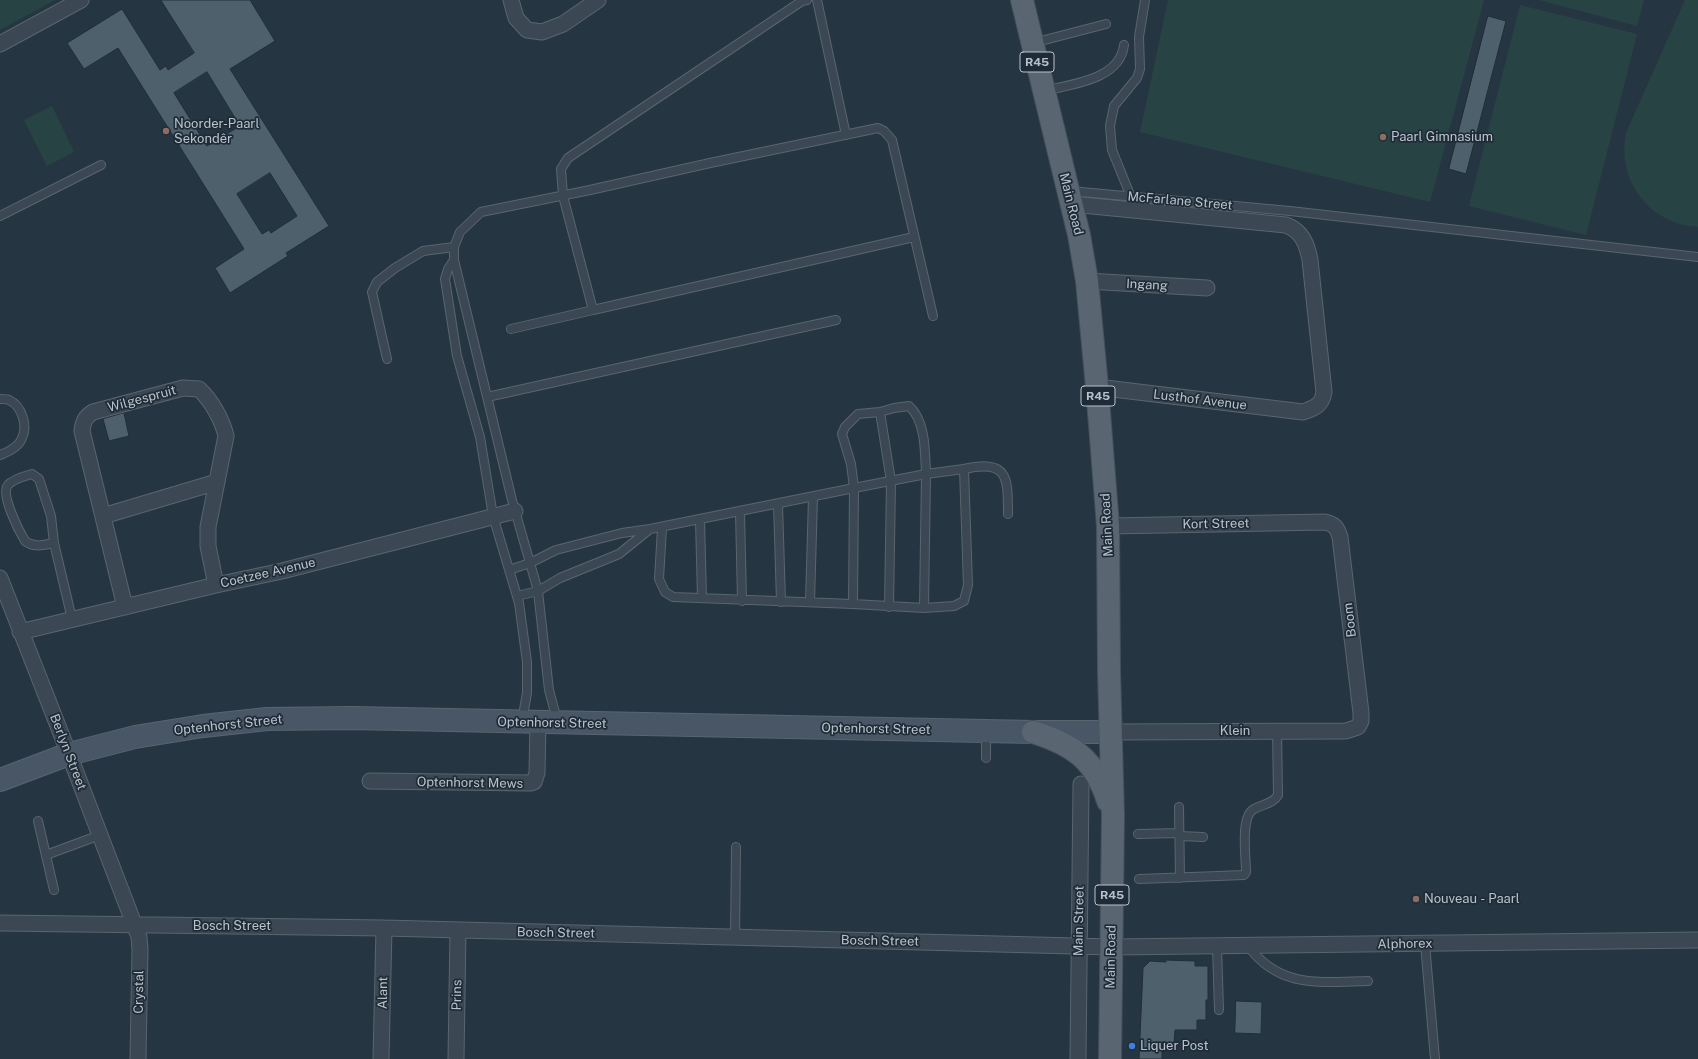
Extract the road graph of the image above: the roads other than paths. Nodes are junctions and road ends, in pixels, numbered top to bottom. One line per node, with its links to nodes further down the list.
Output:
1 (81, 0): 10 (street)
2 (511, 0): 3 (street)
3 (598, 0)
4 (807, 0): 15 (lane)
5 (817, 0): 13 (lane)
6 (1022, 0): 9 (main road, Main Road / R45)
7 (1145, 0): 16 (lane)
8 (1106, 24): 9 (lane)
9 (1033, 43): 12 (main road, Main Road / R45)
10 (0, 44)
11 (1124, 45): 12 (lane)
12 (1044, 91): 17 (main road, Main Road / R45)
13 (846, 135): 15 (lane); 19 (lane)
14 (100, 165): 18 (lane)
15 (563, 196): 20 (lane); 25 (lane)
16 (1131, 197): 17 (lane, McFarlane Street); 21 (lane, McFarlane Street)
17 (1071, 198): 23 (main road, Main Road / R45); 30 (street, Lusthof Avenue)
18 (0, 216)
19 (914, 237): 25 (lane); 26 (lane)
20 (454, 247): 22 (lane); 29 (lane)
21 (1698, 257)
22 (454, 260): 31 (lane); 46 (lane)
23 (1087, 281): 24 (street, Ingang); 30 (main road, Main Road / R45)
24 (1206, 288)
25 (593, 310): 28 (lane)
26 (933, 316)
27 (836, 320): 31 (lane)
28 (511, 329)
29 (387, 359)
30 (1097, 387): 49 (main road, Main Road / R45)
31 (487, 397): 42 (lane)
32 (0, 399): 34 (lane)
33 (880, 412): 36 (lane); 37 (lane); 39 (lane)
34 (0, 455)
35 (964, 469): 36 (lane); 44 (lane); 66 (lane)
36 (926, 474): 37 (lane); 66 (lane)
37 (891, 481): 39 (lane); 65 (lane)
38 (217, 482): 45 (street); 45 (street, Wilgespruit); 56 (street, Wilgespruit)
39 (854, 488): 40 (lane); 63 (lane)
40 (813, 497): 41 (lane); 62 (lane)
41 (778, 504): 43 (lane); 61 (lane)
42 (515, 511): 46 (street, Coetzee Avenue); 53 (lane)
43 (740, 512): 47 (lane); 60 (lane)
44 (1008, 514)
45 (103, 516): 64 (street, Wilgespruit)
46 (493, 516): 54 (lane); 56 (street, Coetzee Avenue)
47 (700, 520): 50 (lane); 59 (lane)
48 (1325, 522): 49 (street, Kort Street); 70 (street, Boom)
49 (1108, 526): 74 (main road, Main Road / R45)
50 (662, 528): 51 (lane); 59 (lane)
51 (650, 529): 53 (lane); 57 (lane)
52 (54, 543): 52 (lane); 67 (lane)
53 (530, 563): 54 (lane); 57 (lane)
54 (509, 570): 58 (lane)
55 (0, 578): 68 (street, Berlyn Street)
56 (216, 585): 64 (street, Coetzee Avenue)
57 (538, 591): 58 (lane); 69 (lane)
58 (517, 596): 69 (lane)
59 (702, 598): 60 (lane)
60 (742, 601): 61 (lane)
61 (781, 602): 62 (lane)
62 (810, 602): 63 (lane)
63 (852, 604): 65 (lane)
64 (124, 607): 67 (street, Coetzee Avenue)
65 (889, 607): 66 (lane)
66 (924, 608)
67 (72, 619): 68 (street, Coetzee Avenue)
68 (20, 632): 75 (street, Berlyn Street)
69 (539, 722): 71 (main road, Optenhorst Street); 75 (main road, Optenhorst Street); 78 (street, Optenhorst Mews)
70 (1358, 726): 72 (street, Klein)
71 (986, 731): 73 (main road, Optenhorst Street); 76 (lane)
72 (1277, 731): 74 (street, Klein); 89 (lane)
73 (1034, 732): 74 (main road, Optenhorst Street); 81 (main road)
74 (1112, 732): 81 (main road, Main Road / R45)
75 (69, 754): 77 (main road, Optenhorst Street); 84 (street, Berlyn Street)
76 (986, 758)
77 (0, 780)
78 (370, 781)
79 (1081, 784): 99 (street, Main Street)
80 (1179, 807): 85 (lane)
81 (1112, 816): 102 (main road, Main Road / R45)
82 (38, 821): 88 (lane)
83 (1138, 834): 85 (lane)
84 (100, 835): 88 (lane); 93 (street, Berlyn Street)
85 (1179, 835): 86 (lane); 89 (lane)
86 (1203, 837)
87 (736, 847): 96 (lane)
88 (46, 855): 91 (lane)
89 (1180, 878): 90 (lane)
90 (1139, 879)
91 (54, 890)
92 (0, 923): 93 (street, Bosch Street)
93 (135, 926): 94 (street, Bosch Street); 105 (street, Crystal)
94 (384, 928): 95 (street, Bosch Street); 106 (street, Alant)
95 (458, 930): 96 (street, Bosch Street); 107 (street, Prins)
96 (735, 938): 99 (street, Bosch Street)
97 (1698, 940): 98 (street, Alphorex)
98 (1425, 944): 101 (street, Alphorex); 110 (lane)
99 (1079, 946): 102 (street, Bosch Street); 108 (street, Main Street)
100 (1217, 946): 101 (street, Alphorex); 102 (street, Alphorex); 104 (lane)
101 (1248, 946): 103 (lane)
102 (1112, 947): 109 (main road, Main Road / R45)
103 (1368, 981)
104 (1218, 1010)
105 (138, 1059)
106 (381, 1059)
107 (456, 1059)
108 (1078, 1059)
109 (1110, 1059)
110 (1435, 1059)

